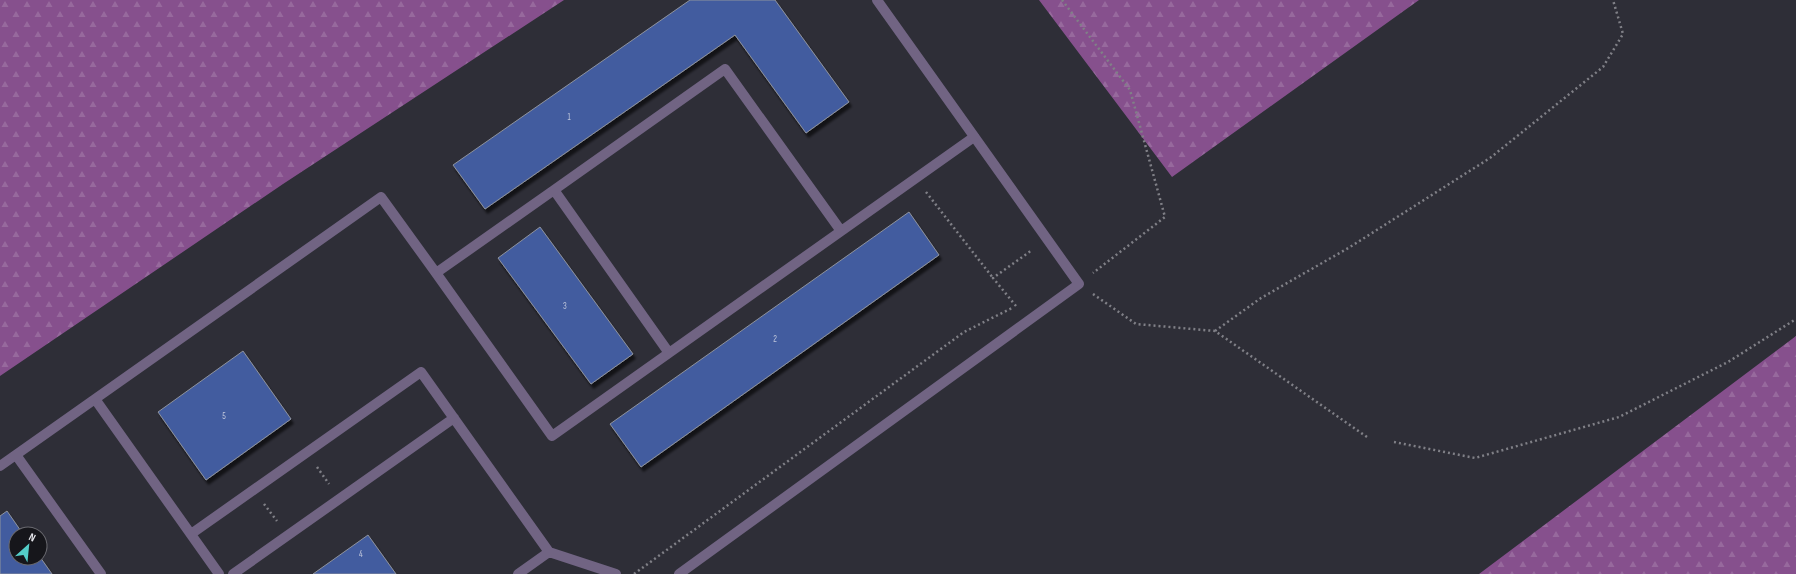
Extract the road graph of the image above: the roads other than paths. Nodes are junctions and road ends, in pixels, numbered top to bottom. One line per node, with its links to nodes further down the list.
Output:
1 (877, 0): 2 (street)
2 (974, 137): 4 (street); 18 (street)
3 (554, 190): 4 (street); 5 (street); 6 (street)
4 (841, 231): 6 (street)
5 (436, 273): 6 (street); 7 (street)
6 (670, 353)
7 (95, 399): 9 (street); 11 (street)
8 (454, 418): 11 (street); 12 (street); 15 (street)
9 (16, 455): 10 (street); 13 (street)
10 (0, 466)
11 (191, 534): 14 (street)
12 (549, 552): 16 (street); 17 (street)
13 (101, 574)
14 (219, 574)
15 (233, 574)
16 (518, 574)
17 (616, 574)
18 (679, 574)

